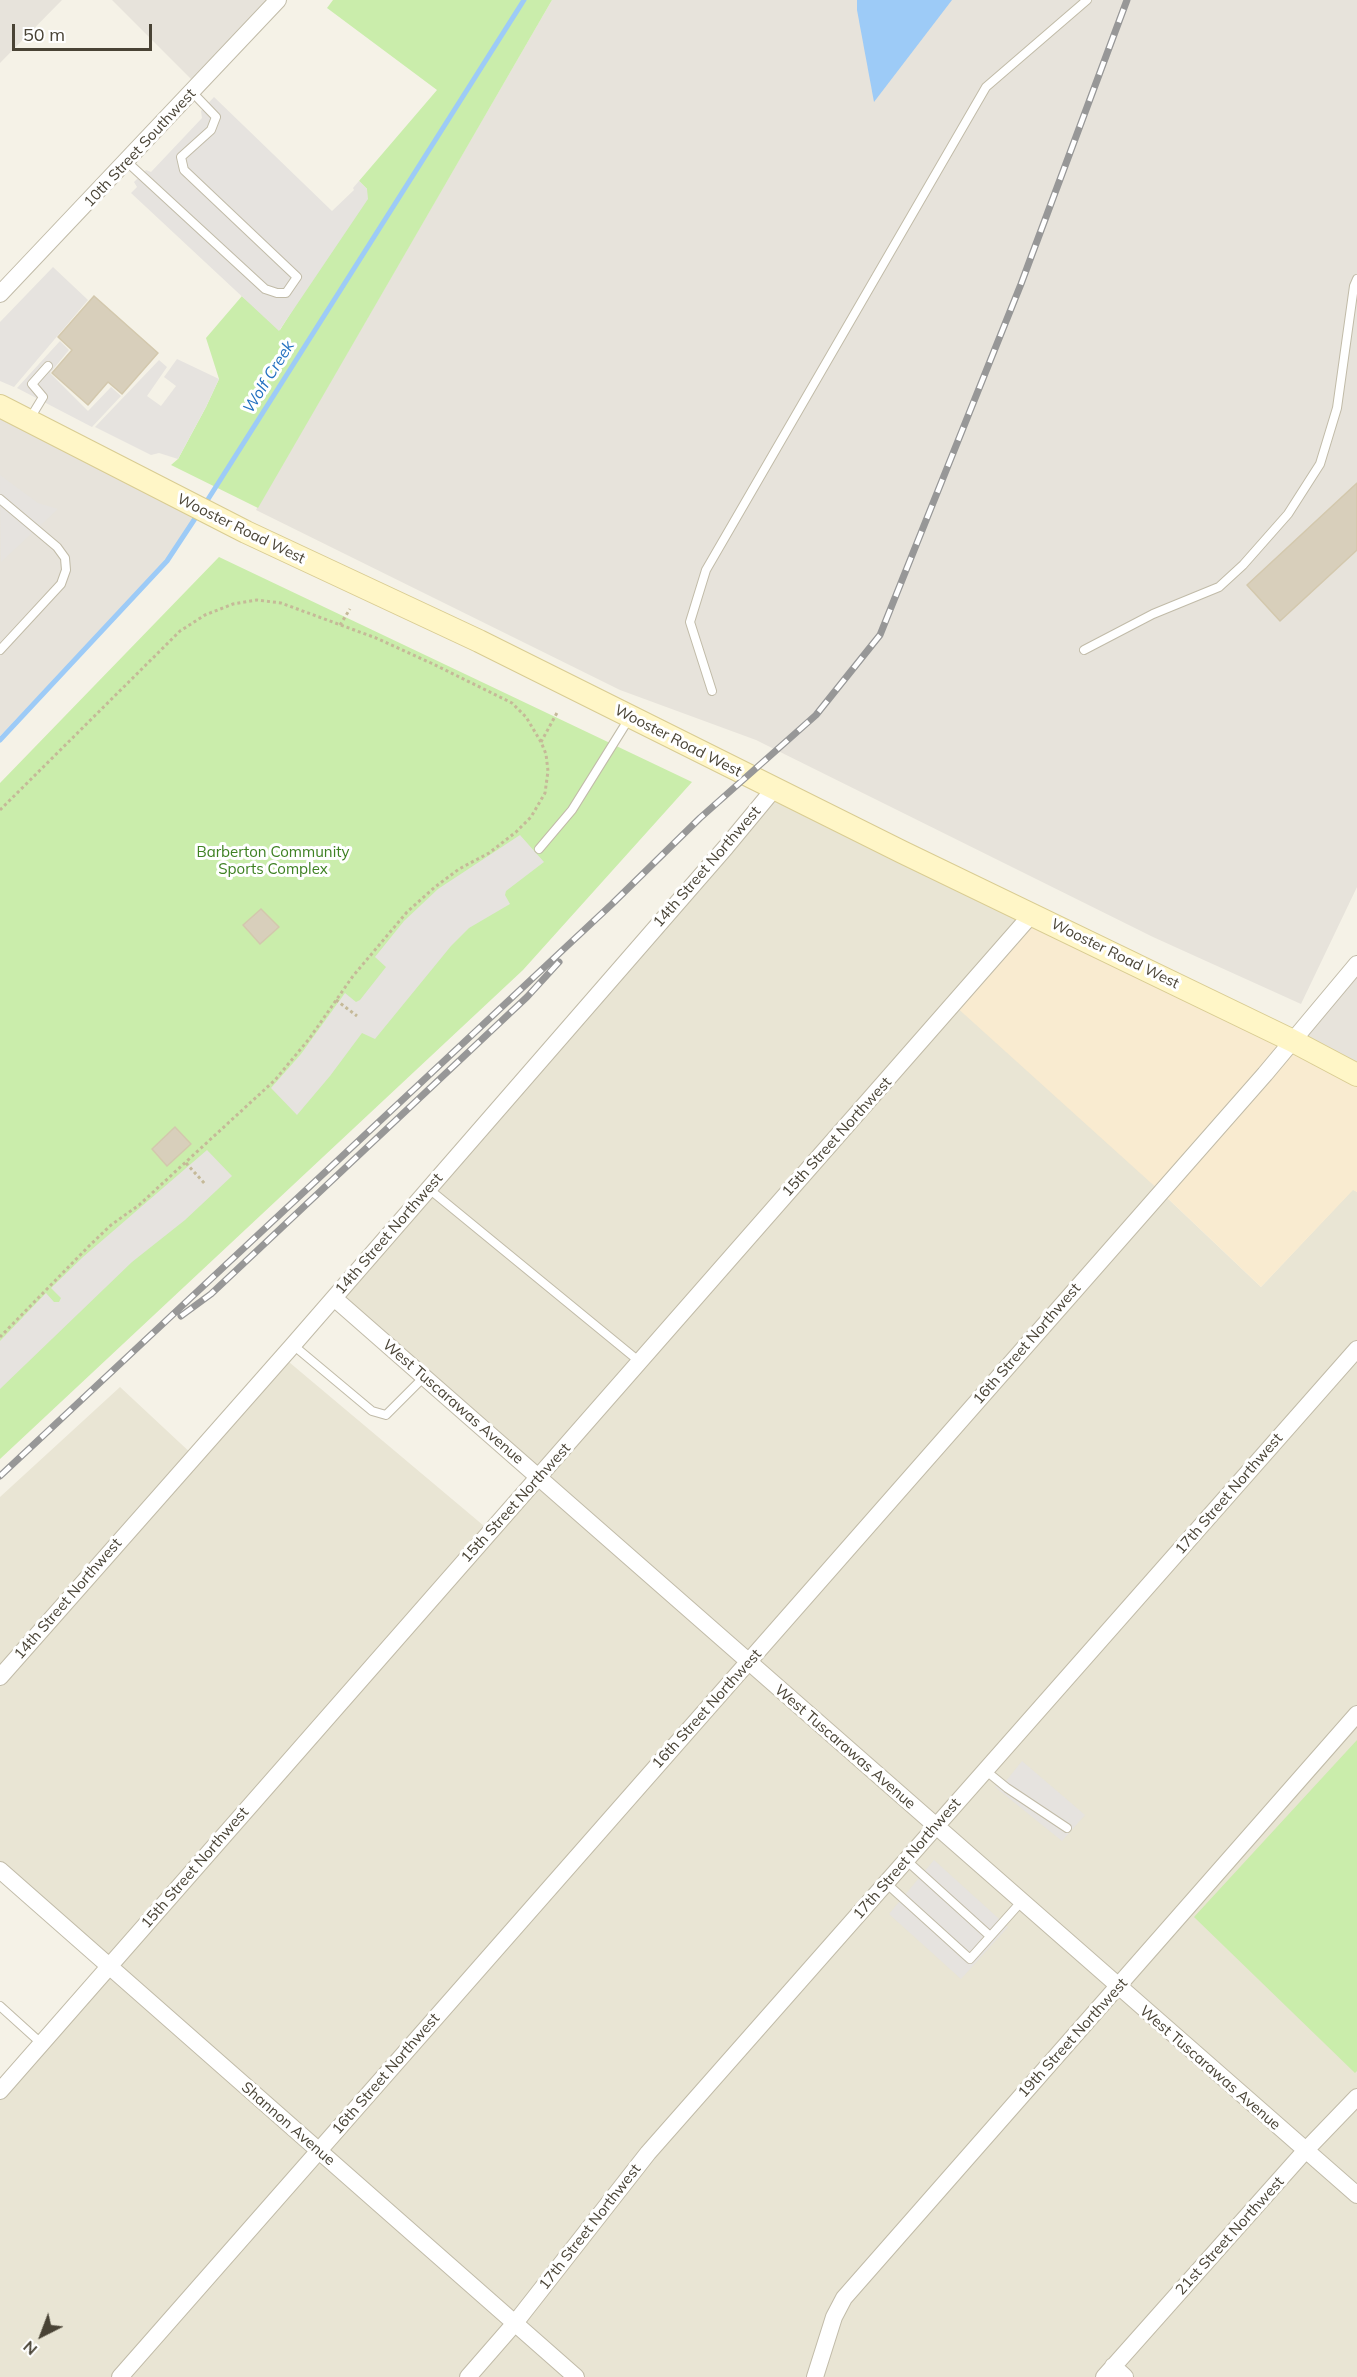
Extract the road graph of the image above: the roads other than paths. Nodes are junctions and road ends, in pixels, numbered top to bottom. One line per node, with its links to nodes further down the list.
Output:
1 (278, 0): 3 (street, 10th Street Southwest)
2 (1087, 0): 13 (lane)
3 (192, 92): 4 (street, 10th Street Southwest); 4 (lane)
4 (126, 161): 6 (street, 10th Street Southwest)
5 (1357, 279): 11 (lane)
6 (0, 294)
7 (48, 366): 9 (lane)
8 (0, 406): 9 (main road, Wooster Road West)
9 (28, 420): 14 (main road, Wooster Road West)
10 (0, 499): 12 (lane)
11 (1084, 650)
12 (0, 651)
13 (712, 691)
14 (630, 717): 15 (main road, Wooster Road West); 16 (lane)
15 (774, 789): 17 (main road, Wooster Road West); 21 (street, 14th Street Northwest)
16 (539, 849)
17 (1032, 914): 19 (main road, Wooster Road West); 25 (street, 15th Street Northwest)
18 (1357, 964): 19 (street, 16th Street Northwest)
19 (1292, 1040): 20 (main road, Wooster Road West); 28 (street, 16th Street Northwest)
20 (1357, 1075)
21 (429, 1189): 22 (street, 14th Street Northwest); 25 (lane)
22 (334, 1298): 23 (street, 14th Street Northwest); 26 (street, West Tuscarawas Avenue)
23 (293, 1345): 26 (lane); 29 (street, 14th Street Northwest)
24 (1357, 1349): 31 (street, 17th Street Northwest)
25 (641, 1362): 27 (street, 15th Street Northwest)
26 (424, 1377): 27 (street, West Tuscarawas Avenue)
27 (539, 1477): 28 (street, West Tuscarawas Avenue); 39 (street, 15th Street Northwest)
28 (749, 1662): 32 (street, West Tuscarawas Avenue); 45 (street, 16th Street Northwest)
29 (0, 1677)
30 (1357, 1714): 40 (street, 19th Street Northwest)
31 (985, 1770): 32 (street, 17th Street Northwest); 33 (lane)
32 (936, 1826): 34 (street, 17th Street Northwest); 37 (street, West Tuscarawas Avenue)
33 (1066, 1828)
34 (906, 1860): 36 (street, 17th Street Northwest); 38 (lane)
35 (0, 1870): 39 (street, Shannon Avenue)
36 (886, 1883): 38 (lane); 48 (street, 17th Street Northwest)
37 (1021, 1902): 38 (lane); 40 (street, West Tuscarawas Avenue)
38 (990, 1936)
39 (109, 1966): 42 (street, 15th Street Northwest); 45 (street, Shannon Avenue)
40 (1118, 1987): 46 (street, West Tuscarawas Avenue); 53 (street, 19th Street Northwest)
41 (0, 2006): 42 (lane)
42 (42, 2044): 43 (street, 15th Street Northwest)
43 (0, 2091)
44 (1357, 2097): 46 (street, 21st Street Northwest)
45 (319, 2151): 48 (street, Shannon Avenue); 50 (street, 16th Street Northwest)
46 (1305, 2151): 47 (street, West Tuscarawas Avenue); 49 (street, 21st Street Northwest)
47 (1357, 2195)
48 (515, 2323): 51 (street, 17th Street Northwest); 52 (street, Shannon Avenue)
49 (1114, 2374)
50 (120, 2377)
51 (468, 2377)
52 (576, 2377)
53 (815, 2377)

